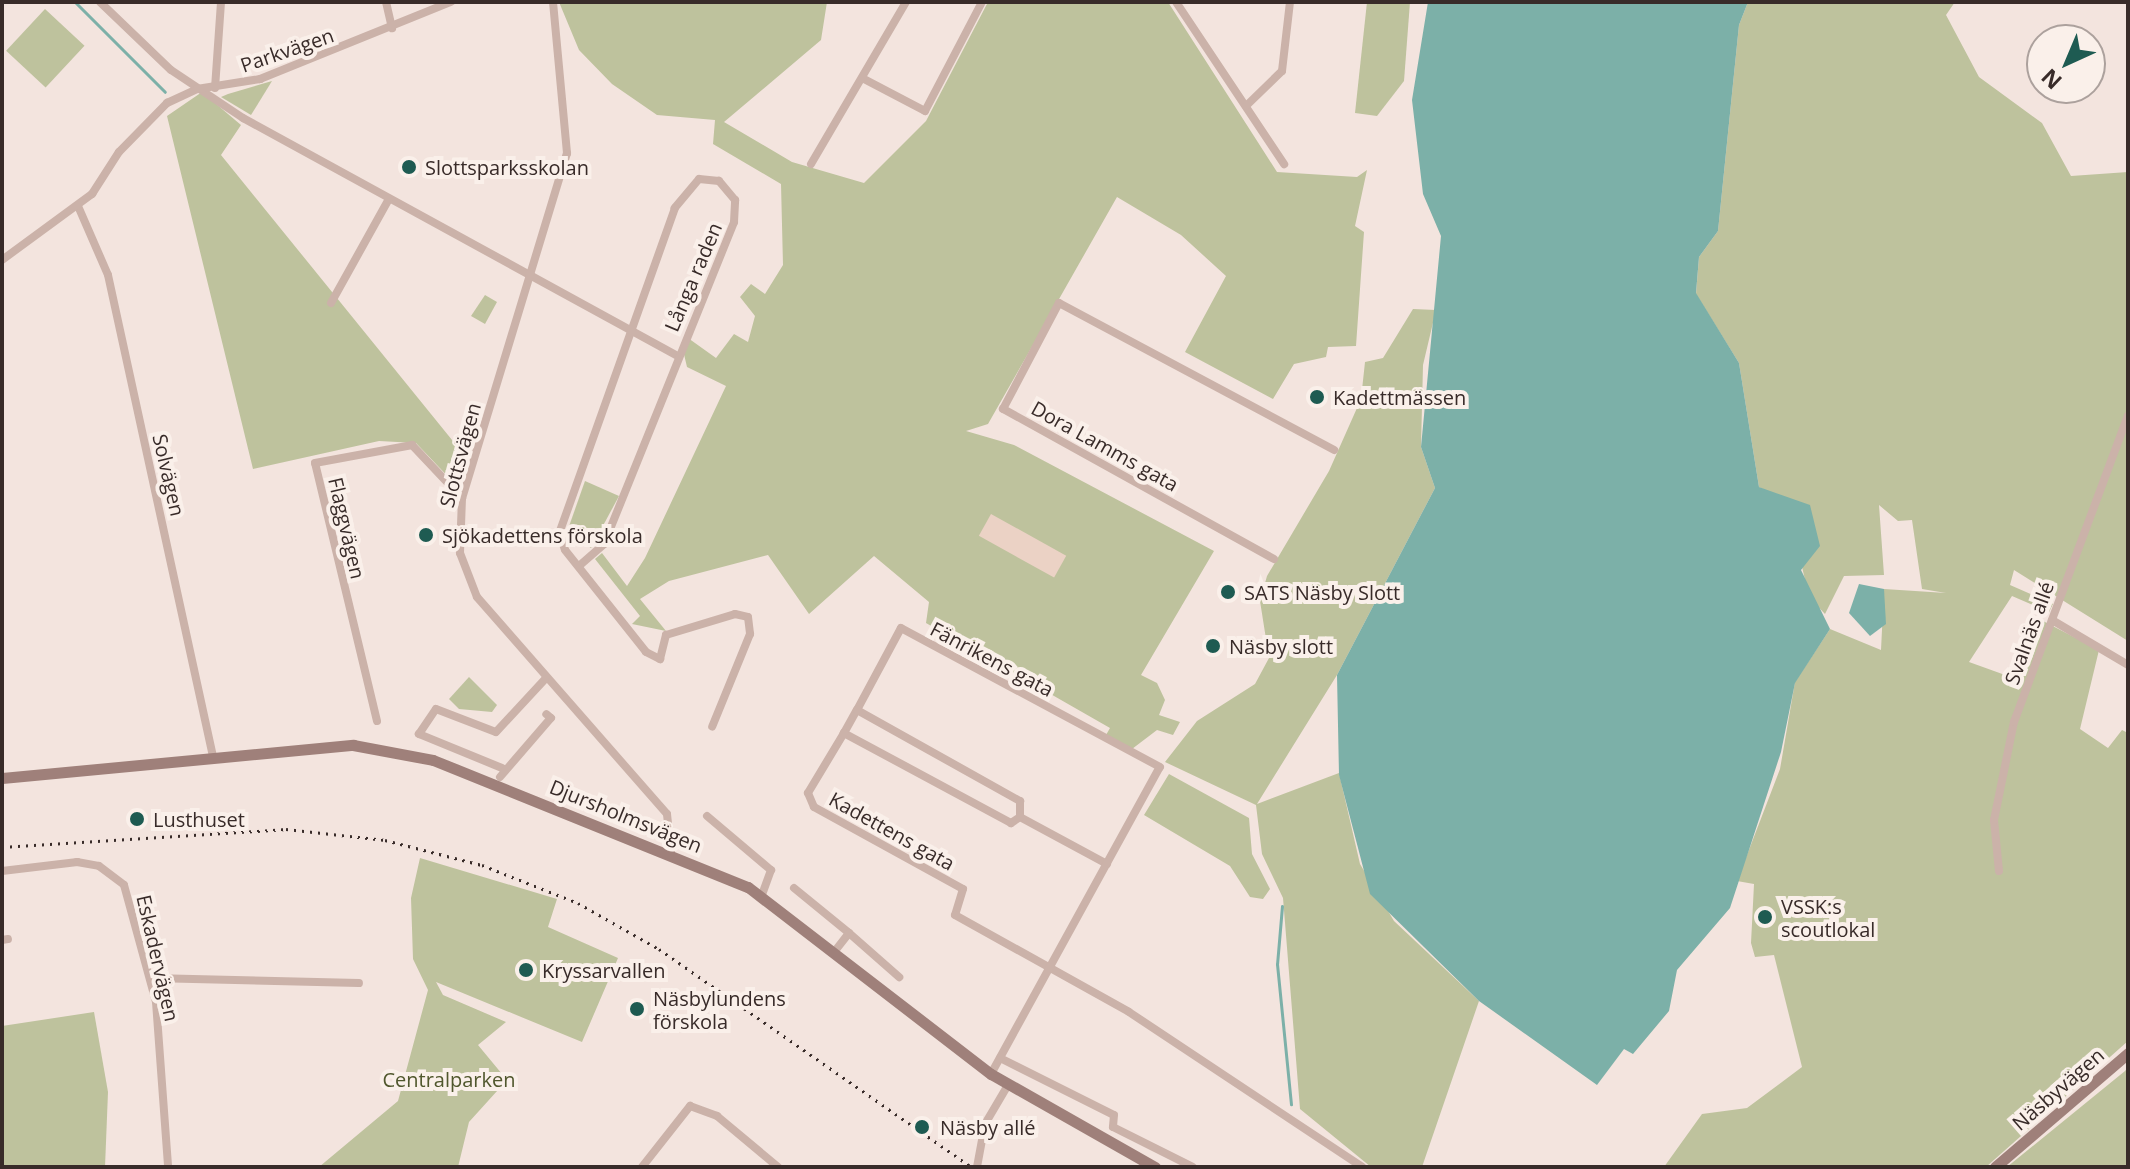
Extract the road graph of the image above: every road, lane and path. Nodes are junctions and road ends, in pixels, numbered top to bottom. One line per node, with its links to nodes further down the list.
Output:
1 (100, 2): 13 (street)
2 (221, 2): 12 (street)
3 (386, 2): 10 (street)
4 (451, 2): 10 (street, Parkvägen)
5 (553, 2): 20 (street, Slottsvägen)
6 (906, 2): 11 (street)
7 (982, 2): 11 (street)
8 (1176, 2): 14 (street)
9 (1290, 2): 14 (street)
10 (392, 28): 12 (street, Parkvägen)
11 (864, 79): 15 (street)
12 (215, 88): 13 (street, Parkvägen)
13 (197, 89): 17 (street); 18 (street, Parkvägen)
14 (1246, 106): 16 (street)
15 (811, 164)
16 (1284, 164)
17 (389, 199): 20 (street); 21 (street)
18 (78, 206): 19 (street, Parkvägen); 37 (street, Solvägen)
19 (2, 260)
20 (532, 278): 22 (street); 26 (street, Slottsvägen)
21 (331, 303)
22 (629, 332): 23 (street); 23 (street, Långa raden); 28 (street, Långa raden)
23 (676, 355): 28 (street, Långa raden)
24 (2128, 415): 29 (street, Svalnäs allé)
25 (1334, 450): 27 (street, Dora Lamms gata)
26 (462, 498): 31 (street, Slottsvägen); 34 (street, Flaggvägen)
27 (1274, 559)
28 (579, 566): 35 (street, Långa raden)
29 (2052, 620): 30 (street); 44 (street, Svalnäs allé)
30 (2128, 665)
31 (545, 679): 33 (street); 41 (street, Slottsvägen)
32 (857, 710): 36 (street); 40 (street); 42 (street, Fänrikens gata)
33 (546, 714)
34 (377, 721)
35 (712, 727)
36 (844, 733): 40 (street); 49 (street, Kadettens gata)
37 (213, 756): 38 (street, Djursholmsvägen); 41 (street, Djursholmsvägen)
38 (2, 778)
39 (707, 816): 46 (street)
40 (1020, 817): 42 (street)
41 (671, 853): 46 (street, Djursholmsvägen)
42 (1107, 864): 49 (street)
43 (2, 871): 51 (street, Eskadervägen)
44 (1999, 871)
45 (794, 888): 47 (street)
46 (762, 895): 48 (street, Djursholmsvägen)
47 (849, 933): 48 (street); 50 (street)
48 (835, 951): 55 (street, Djursholmsvägen)
49 (1051, 966): 54 (street); 64 (street)
50 (899, 977)
51 (151, 978): 52 (street); 58 (street, Eskadervägen)
52 (359, 983)
53 (2128, 1053): 57 (street, Näsbyvägen)
54 (1000, 1058): 55 (street); 63 (street)
55 (991, 1074): 56 (street, Djursholmsvägen)
56 (1008, 1085): 61 (street); 62 (street, Djursholmsvägen)
57 (1998, 1165)
58 (168, 1167)
59 (642, 1167): 60 (street)
60 (778, 1167)
61 (977, 1167)
62 (1155, 1167)
63 (1193, 1167)
64 (1362, 1167)

